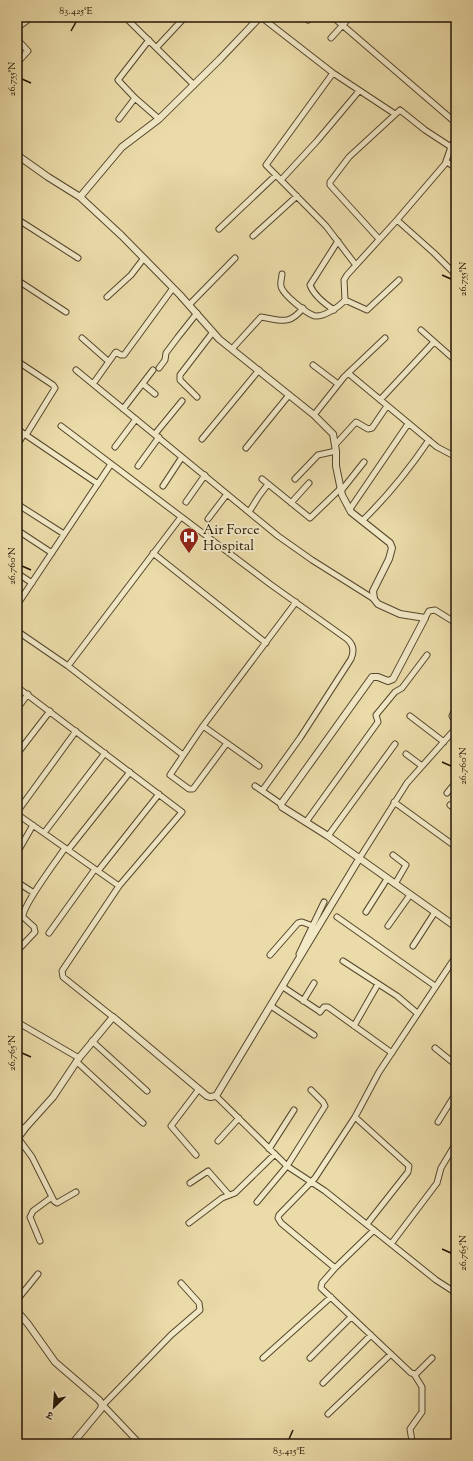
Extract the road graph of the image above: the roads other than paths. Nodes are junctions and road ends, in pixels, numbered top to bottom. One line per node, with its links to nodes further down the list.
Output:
1 (32, 17): 8 (street)
2 (125, 17): 11 (street)
3 (185, 17): 12 (street)
4 (260, 17): 14 (street); 15 (street)
5 (333, 17): 7 (street)
6 (350, 17): 7 (street)
7 (343, 25): 9 (street); 21 (street)
8 (17, 28)
9 (331, 38)
10 (17, 39): 13 (street)
11 (149, 40): 12 (street); 17 (street)
12 (157, 47): 15 (street)
13 (17, 63)
14 (333, 73): 16 (street); 27 (street)
15 (194, 85): 20 (street)
16 (359, 91): 18 (street); 28 (street)
17 (135, 98): 19 (street); 20 (street)
18 (395, 114): 23 (street); 35 (street)
19 (119, 119)
20 (159, 119): 30 (street)
21 (456, 123)
22 (456, 138): 23 (street)
23 (451, 147): 25 (street)
24 (17, 155): 30 (street)
25 (447, 162): 26 (street); 32 (street)
26 (456, 168)
27 (276, 175): 28 (street); 33 (street)
28 (281, 180): 29 (street)
29 (297, 196): 34 (street); 36 (street)
30 (80, 197): 38 (street)
31 (17, 219): 37 (street)
32 (397, 220): 35 (street); 42 (street)
33 (219, 229)
34 (253, 236)
35 (379, 239): 40 (street)
36 (338, 241): 40 (street); 50 (street)
37 (78, 258)
38 (144, 258): 45 (street); 46 (street)
39 (235, 258): 48 (street)
40 (356, 264): 47 (street)
41 (282, 274): 49 (street)
42 (456, 275)
43 (17, 280): 51 (street)
44 (399, 280): 47 (street)
45 (173, 288): 48 (street); 60 (street)
46 (107, 298)
47 (345, 300): 50 (street)
48 (189, 305): 52 (street)
49 (303, 308): 50 (street); 58 (street)
50 (334, 310)
51 (66, 312)
52 (197, 314): 54 (street); 63 (street)
53 (421, 330): 57 (street)
54 (213, 332): 58 (street); 73 (street)
55 (82, 338): 60 (street)
56 (384, 338): 67 (street)
57 (434, 342): 61 (street); 74 (street)
58 (232, 349): 66 (street)
59 (17, 361): 83 (street)
60 (108, 361): 68 (street)
61 (456, 361)
62 (313, 365): 70 (street)
63 (159, 368)
64 (76, 370): 68 (street)
65 (153, 370): 69 (street)
66 (259, 370): 72 (street); 85 (street)
67 (348, 373): 70 (street); 74 (street)
68 (93, 384): 77 (street)
69 (143, 384): 71 (street); 77 (street)
70 (338, 384): 78 (street)
71 (155, 394)
72 (289, 395): 78 (street); 89 (street)
73 (197, 397)
74 (380, 400): 76 (street)
75 (182, 401): 84 (street)
76 (387, 406): 80 (street); 90 (street)
77 (124, 408): 79 (street)
78 (314, 415): 90 (street)
79 (136, 419): 84 (street); 88 (street)
80 (408, 424): 86 (street); 108 (street)
81 (61, 426): 94 (street)
82 (17, 429): 83 (street)
83 (25, 434): 87 (street); 100 (street)
84 (157, 436): 91 (street); 95 (street)
85 (202, 439)
86 (429, 440): 92 (street); 112 (street)
87 (17, 445)
88 (115, 447)
89 (246, 448)
90 (335, 448): 98 (street); 103 (street)
91 (182, 457): 96 (street); 102 (street)
92 (456, 457)
93 (364, 462): 103 (street)
94 (111, 464): 100 (street); 110 (street)
95 (138, 466)
96 (205, 475): 104 (street); 105 (street)
97 (262, 479): 101 (street)
98 (295, 479)
99 (309, 483): 106 (street)
100 (98, 484): 114 (street)
101 (268, 484): 106 (street); 109 (street)
102 (163, 486)
103 (341, 490): 106 (street); 108 (street)
104 (227, 494): 109 (street); 111 (street)
105 (186, 502)
106 (291, 503)
107 (17, 504): 114 (street)
108 (350, 509): 112 (street)
109 (249, 512): 119 (street)
110 (181, 517): 116 (street); 120 (street)
111 (208, 519)
112 (362, 521): 119 (street)
113 (17, 530): 115 (street)
114 (64, 534): 115 (street)
115 (52, 553): 118 (street)
116 (154, 553): 125 (street); 127 (street)
117 (17, 573): 118 (street)
118 (32, 583): 121 (street)
119 (374, 599): 122 (street)
120 (296, 602): 125 (street); 150 (street)
121 (17, 605)
122 (425, 618): 123 (street); 154 (street)
123 (456, 624)
124 (18, 633): 127 (street)
125 (266, 643): 135 (street)
126 (427, 655): 158 (street)
127 (68, 666): 144 (street)
128 (17, 686): 129 (street)
129 (28, 694): 131 (street); 132 (street)
130 (456, 707): 134 (street)
131 (17, 709)
132 (50, 711): 137 (street); 142 (street)
133 (410, 716): 138 (street)
134 (456, 722)
135 (203, 726): 139 (street); 144 (street)
136 (456, 728): 138 (street)
137 (76, 731): 141 (street); 157 (street)
138 (444, 742): 146 (street)
139 (227, 743): 144 (street); 145 (street)
140 (395, 744): 161 (street)
141 (105, 753): 147 (street); 160 (street)
142 (17, 754)
143 (406, 754): 146 (street)
144 (183, 755)
145 (259, 766)
146 (422, 766): 153 (street)
147 (130, 772): 152 (street); 163 (street)
148 (456, 782): 151 (street)
149 (255, 786): 150 (street)
150 (262, 791): 154 (street)
151 (447, 793)
152 (159, 794): 167 (street); 171 (street)
153 (394, 802): 162 (street); 166 (street)
154 (281, 804): 158 (street)
155 (450, 805): 156 (street)
156 (456, 810)
157 (17, 813): 159 (street)
158 (306, 822): 161 (street)
159 (33, 825): 160 (street); 164 (street)
160 (44, 833): 163 (street)
161 (328, 836): 166 (street)
162 (456, 847)
163 (67, 849): 167 (street); 172 (street)
164 (17, 853)
165 (393, 855): 170 (street)
166 (359, 859): 168 (street); 191 (street)
167 (96, 870): 171 (street); 181 (street)
168 (387, 879): 170 (street); 175 (street)
169 (17, 882): 172 (street)
170 (395, 884): 173 (street)
171 (119, 886): 195 (street)
172 (34, 893): 183 (street)
173 (410, 895): 176 (street); 179 (street)
174 (324, 902): 178 (street)
175 (366, 912)
176 (435, 912): 180 (street); 182 (street)
177 (337, 917): 190 (street)
178 (313, 926): 184 (street); 185 (street)
179 (388, 926)
180 (456, 927)
181 (50, 933)
182 (413, 946)
183 (17, 951)
184 (270, 955)
185 (298, 956)
186 (456, 956): 190 (street)
187 (343, 961): 189 (street)
188 (314, 983): 192 (street)
189 (378, 984): 194 (street); 197 (street)
190 (435, 986): 194 (street)
191 (283, 987): 192 (street); 193 (street)
192 (303, 1001): 197 (street)
193 (271, 1006): 198 (street); 210 (street)
194 (417, 1013): 201 (street)
195 (113, 1017): 199 (street); 206 (street)
196 (17, 1022): 203 (street)
197 (354, 1026): 201 (street)
198 (314, 1035)
199 (92, 1041): 203 (street); 208 (street)
200 (435, 1048): 204 (street)
201 (392, 1052): 212 (street)
202 (456, 1053): 204 (street)
203 (78, 1060): 215 (street); 217 (street)
204 (451, 1060): 205 (street)
205 (456, 1065)
206 (199, 1089): 210 (street); 223 (street)
207 (311, 1090): 224 (street)
208 (147, 1091)
209 (456, 1093): 214 (street)
210 (216, 1096): 213 (street)
211 (294, 1110): 221 (street)
212 (355, 1117): 225 (street); 232 (street)
213 (239, 1118): 219 (street); 221 (street)
214 (438, 1122)
215 (143, 1123)
216 (17, 1126): 217 (street)
217 (24, 1128): 218 (street)
218 (17, 1138): 229 (street)
219 (218, 1141)
220 (456, 1143): 235 (street)
221 (269, 1149): 222 (street)
222 (275, 1154): 224 (street); 228 (street)
223 (196, 1155)
224 (287, 1166): 225 (street); 230 (street)
225 (311, 1181): 232 (street); 236 (street)
226 (190, 1182): 228 (street)
227 (76, 1192): 229 (street)
228 (229, 1195): 231 (street)
229 (52, 1197): 234 (street)
230 (257, 1202)
231 (189, 1223)
232 (367, 1224): 233 (street)
233 (374, 1230): 235 (street); 236 (street)
234 (40, 1241)
235 (391, 1244): 239 (street)
236 (335, 1268): 240 (street)
237 (38, 1274): 241 (street)
238 (181, 1283): 251 (street)
239 (456, 1293)
240 (331, 1297): 243 (street); 246 (street)
241 (17, 1300)
242 (17, 1311): 251 (street)
243 (351, 1316): 244 (street); 247 (street)
244 (371, 1335): 245 (street); 250 (street)
245 (391, 1354): 249 (street); 252 (street)
246 (264, 1358)
247 (310, 1358)
248 (432, 1358): 249 (street)
249 (414, 1374): 255 (street)
250 (323, 1383)
251 (103, 1405): 253 (street); 254 (street)
252 (328, 1414)
253 (72, 1444)
254 (140, 1444)
255 (411, 1444)

